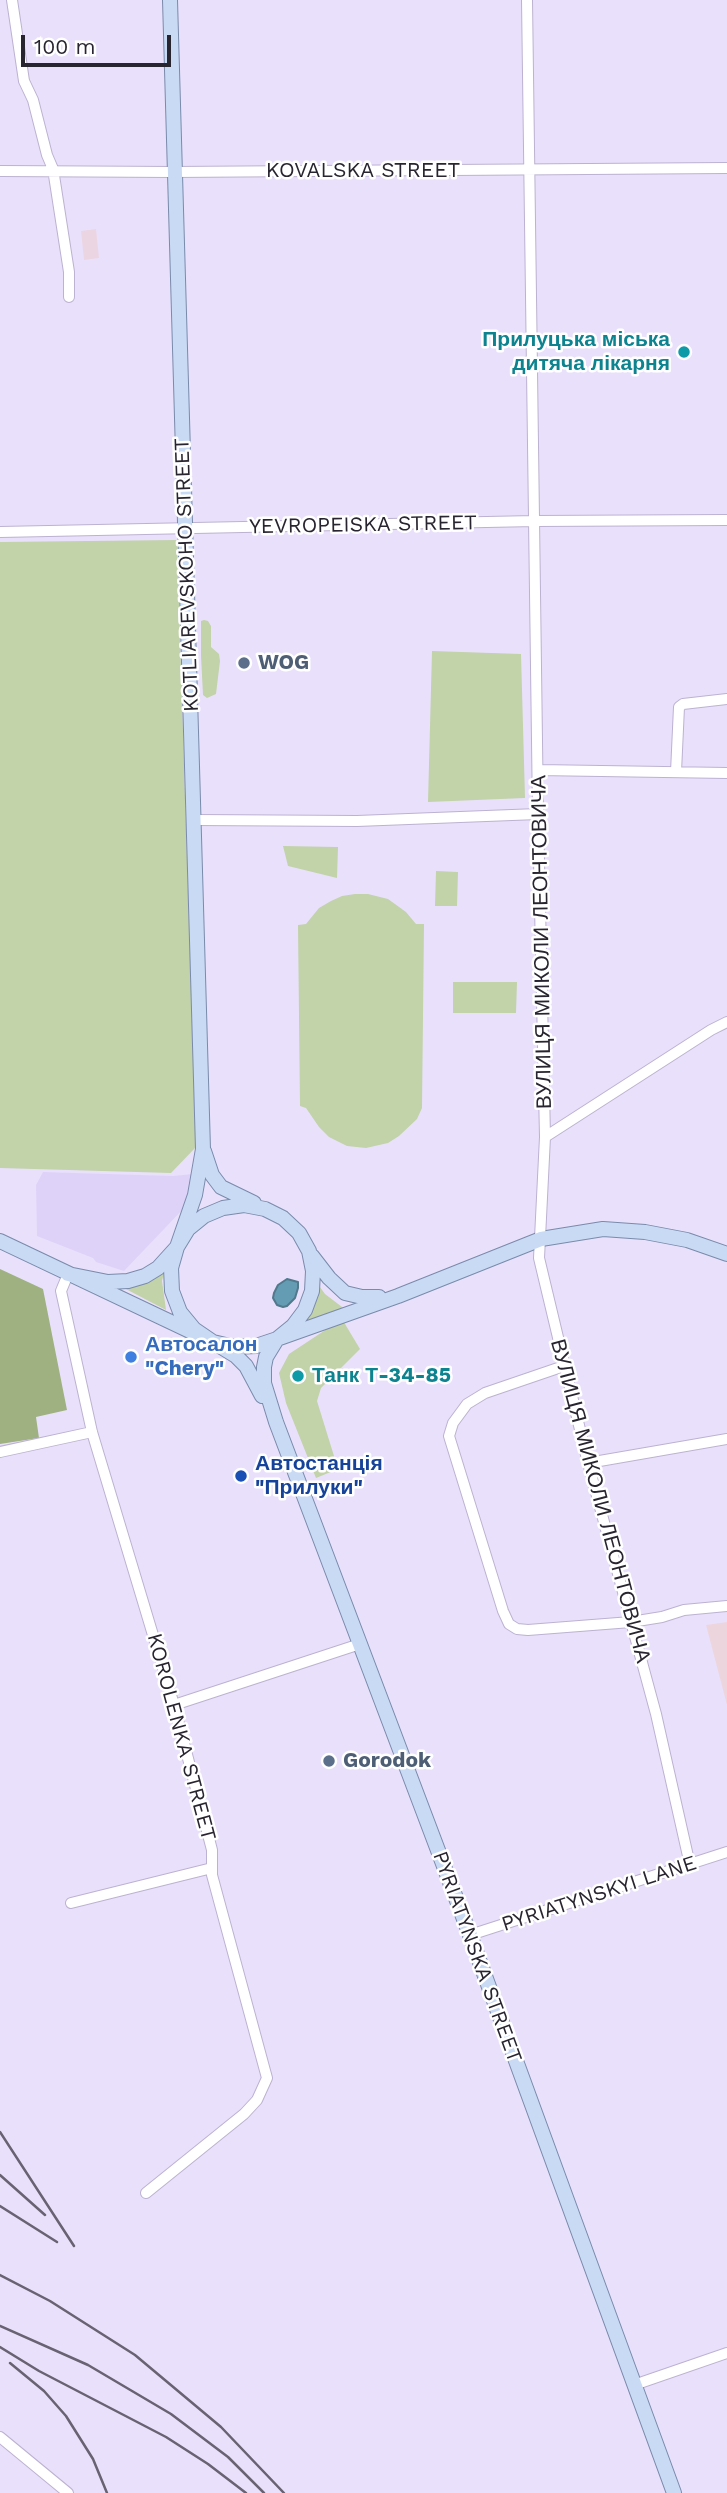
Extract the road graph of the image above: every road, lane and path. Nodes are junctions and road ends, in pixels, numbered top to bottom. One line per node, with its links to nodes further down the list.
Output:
1 (12, 0): 5 (street)
2 (170, 0): 8 (main road, KOTLIAREVSKOHO STREET)
3 (527, 0): 7 (street, ВУЛИЦЯ МИКОЛИ ЛЕОНТОВИЧА)
4 (727, 168): 7 (street, KOVALSKA STREET)
5 (53, 169): 6 (street, KOVALSKA STREET); 8 (street, KOVALSKA STREET); 9 (street)
6 (0, 170)
7 (528, 170): 8 (street, KOVALSKA STREET); 11 (street, ВУЛИЦЯ МИКОЛИ ЛЕОНТОВИЧА)
8 (173, 172): 12 (main road, KOTLIAREVSKOHO STREET)
9 (69, 297)
10 (727, 520): 11 (street, YEVROPEISKA STREET)
11 (535, 521): 12 (street, YEVROPEISKA STREET); 15 (street, ВУЛИЦЯ МИКОЛИ ЛЕОНТОВИЧА)
12 (186, 528): 13 (street, YEVROPEISKA STREET); 19 (main road, KOTLIAREVSKOHO STREET)
13 (0, 532)
14 (727, 699): 16 (street)
15 (538, 770): 16 (street); 18 (street, ВУЛИЦЯ МИКОЛИ ЛЕОНТОВИЧА)
16 (676, 772): 17 (street)
17 (727, 773)
18 (538, 814): 19 (street); 21 (street, ВУЛИЦЯ МИКОЛИ ЛЕОНТОВИЧА)
19 (194, 820): 22 (main road, KOTLIAREVSKOHO STREET)
20 (727, 1022): 21 (street)
21 (545, 1138): 24 (street, ВУЛИЦЯ МИКОЛИ ЛЕОНТОВИЧА)
22 (203, 1149): 23 (main road); 26 (main road)
23 (265, 1209): 26 (main road); 27 (main road)
24 (541, 1239): 28 (main road); 30 (main road); 33 (street, ВУЛИЦЯ МИКОЛИ ЛЕОНТОВИЧА)
25 (0, 1241): 29 (main road)
26 (177, 1247): 29 (main road); 32 (main road)
27 (309, 1251): 30 (main road); 31 (main road)
28 (727, 1254)
29 (68, 1274): 32 (main road); 35 (street, KOROLENKA STREET)
30 (398, 1296): 31 (main road)
31 (276, 1339): 32 (main road); 34 (main road)
32 (213, 1342): 34 (main road)
33 (564, 1366): 38 (street, ВУЛИЦЯ МИКОЛИ ЛЕОНТОВИЧА); 40 (street)
34 (276, 1422): 41 (main road, PYRIATYNSKA STREET)
35 (92, 1432): 37 (street); 42 (street, KOROLENKA STREET)
36 (727, 1439): 38 (street)
37 (0, 1452)
38 (588, 1463): 40 (street, ВУЛИЦЯ МИКОЛИ ЛЕОНТОВИЧА)
39 (727, 1606): 40 (street)
40 (631, 1622): 44 (street, ВУЛИЦЯ МИКОЛИ ЛЕОНТОВИЧА)
41 (360, 1644): 42 (street); 47 (main road, PYRIATYNSKA STREET)
42 (174, 1704): 45 (street, KOROLENKA STREET)
43 (727, 1852): 44 (street, PYRIATYNSKYI LANE)
44 (690, 1865): 47 (street, PYRIATYNSKYI LANE)
45 (212, 1868): 46 (street); 48 (street, KOROLENKA STREET)
46 (71, 1903)
47 (470, 1936): 50 (main road, PYRIATYNSKA STREET)
48 (146, 2193)
49 (727, 2353): 50 (street)
50 (634, 2385): 53 (main road, PYRIATYNSKA STREET)
51 (0, 2437): 52 (street)
52 (68, 2493)
53 (674, 2493)

